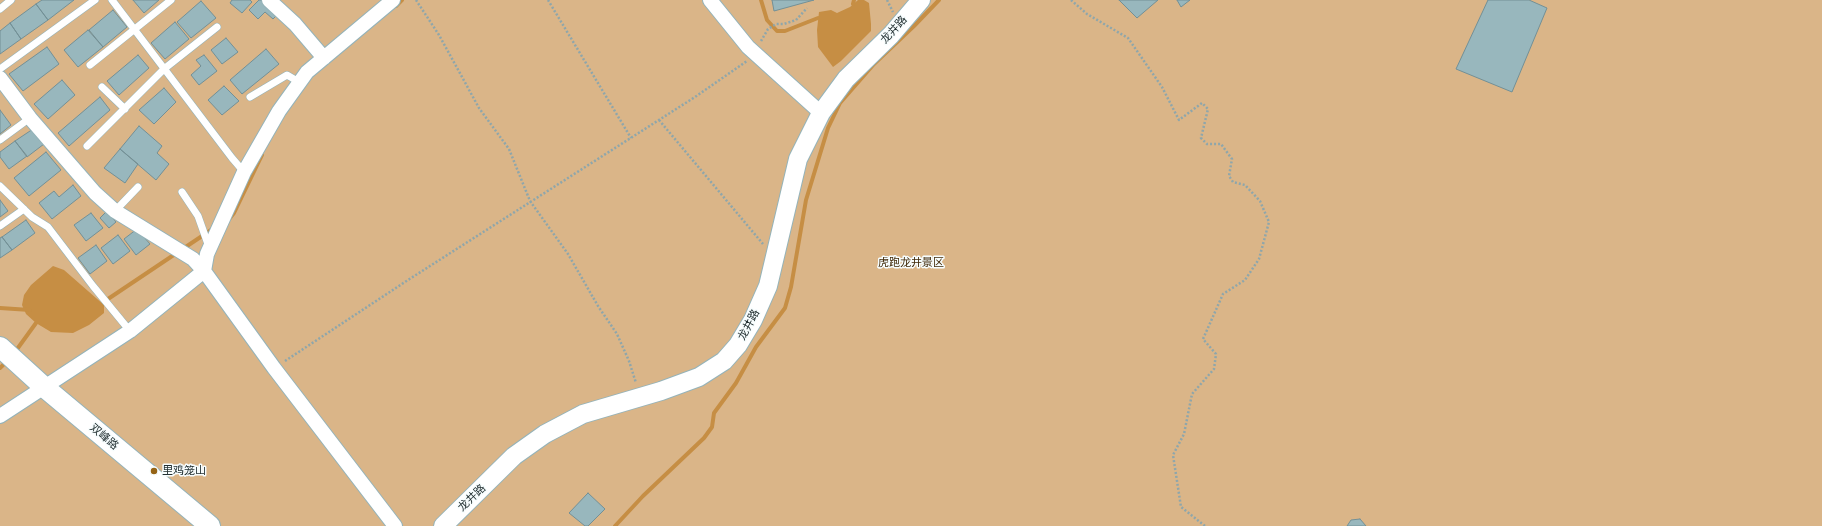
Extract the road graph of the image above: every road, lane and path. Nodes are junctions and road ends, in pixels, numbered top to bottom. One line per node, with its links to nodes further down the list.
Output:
1 (11, 0): 13 (lane)
2 (95, 0): 19 (lane)
3 (112, 0): 15 (lane)
4 (171, 0): 15 (lane)
5 (269, 0): 17 (street)
6 (394, 0): 17 (street)
7 (416, 0): 36 (path)
8 (548, 0): 29 (path)
9 (710, 0): 16 (street)
10 (921, 0): 26 (street, 龙井路)
11 (1071, 0): 52 (path)
12 (807, 8): 16 (path)
13 (0, 9)
14 (218, 28): 20 (lane)
15 (135, 30): 18 (lane); 20 (lane)
16 (756, 53): 26 (street); 28 (path)
17 (324, 58): 22 (street)
18 (90, 65)
19 (0, 68)
20 (164, 69): 25 (lane); 32 (lane)
21 (0, 78): 27 (street)
22 (299, 82): 24 (lane); 32 (street)
23 (102, 86): 25 (lane)
24 (250, 97)
25 (125, 109): 31 (lane)
26 (821, 113): 41 (street, 龙井路)
27 (30, 118): 30 (lane); 38 (street)
28 (659, 120): 29 (path); 41 (path)
29 (631, 138): 36 (path)
30 (0, 140)
31 (87, 146)
32 (244, 172): 40 (street)
33 (0, 186): 37 (lane)
34 (138, 187): 38 (lane)
35 (182, 192): 40 (lane)
36 (530, 201): 45 (path); 47 (path)
37 (24, 209): 39 (lane); 43 (lane)
38 (115, 211): 42 (street)
39 (0, 226)
40 (209, 248): 42 (street)
41 (775, 260): 47 (street, 龙井路)
42 (204, 271): 43 (street); 45 (street)
43 (130, 331): 46 (street)
44 (7, 354): 46 (main road, 双峰路)
45 (274, 368): 50 (street)
46 (44, 387): 48 (street); 49 (main road, 双峰路)
47 (641, 397): 51 (street, 龙井路)
48 (0, 416)
49 (210, 526)
50 (395, 526)
51 (443, 526)
52 (1205, 526)

